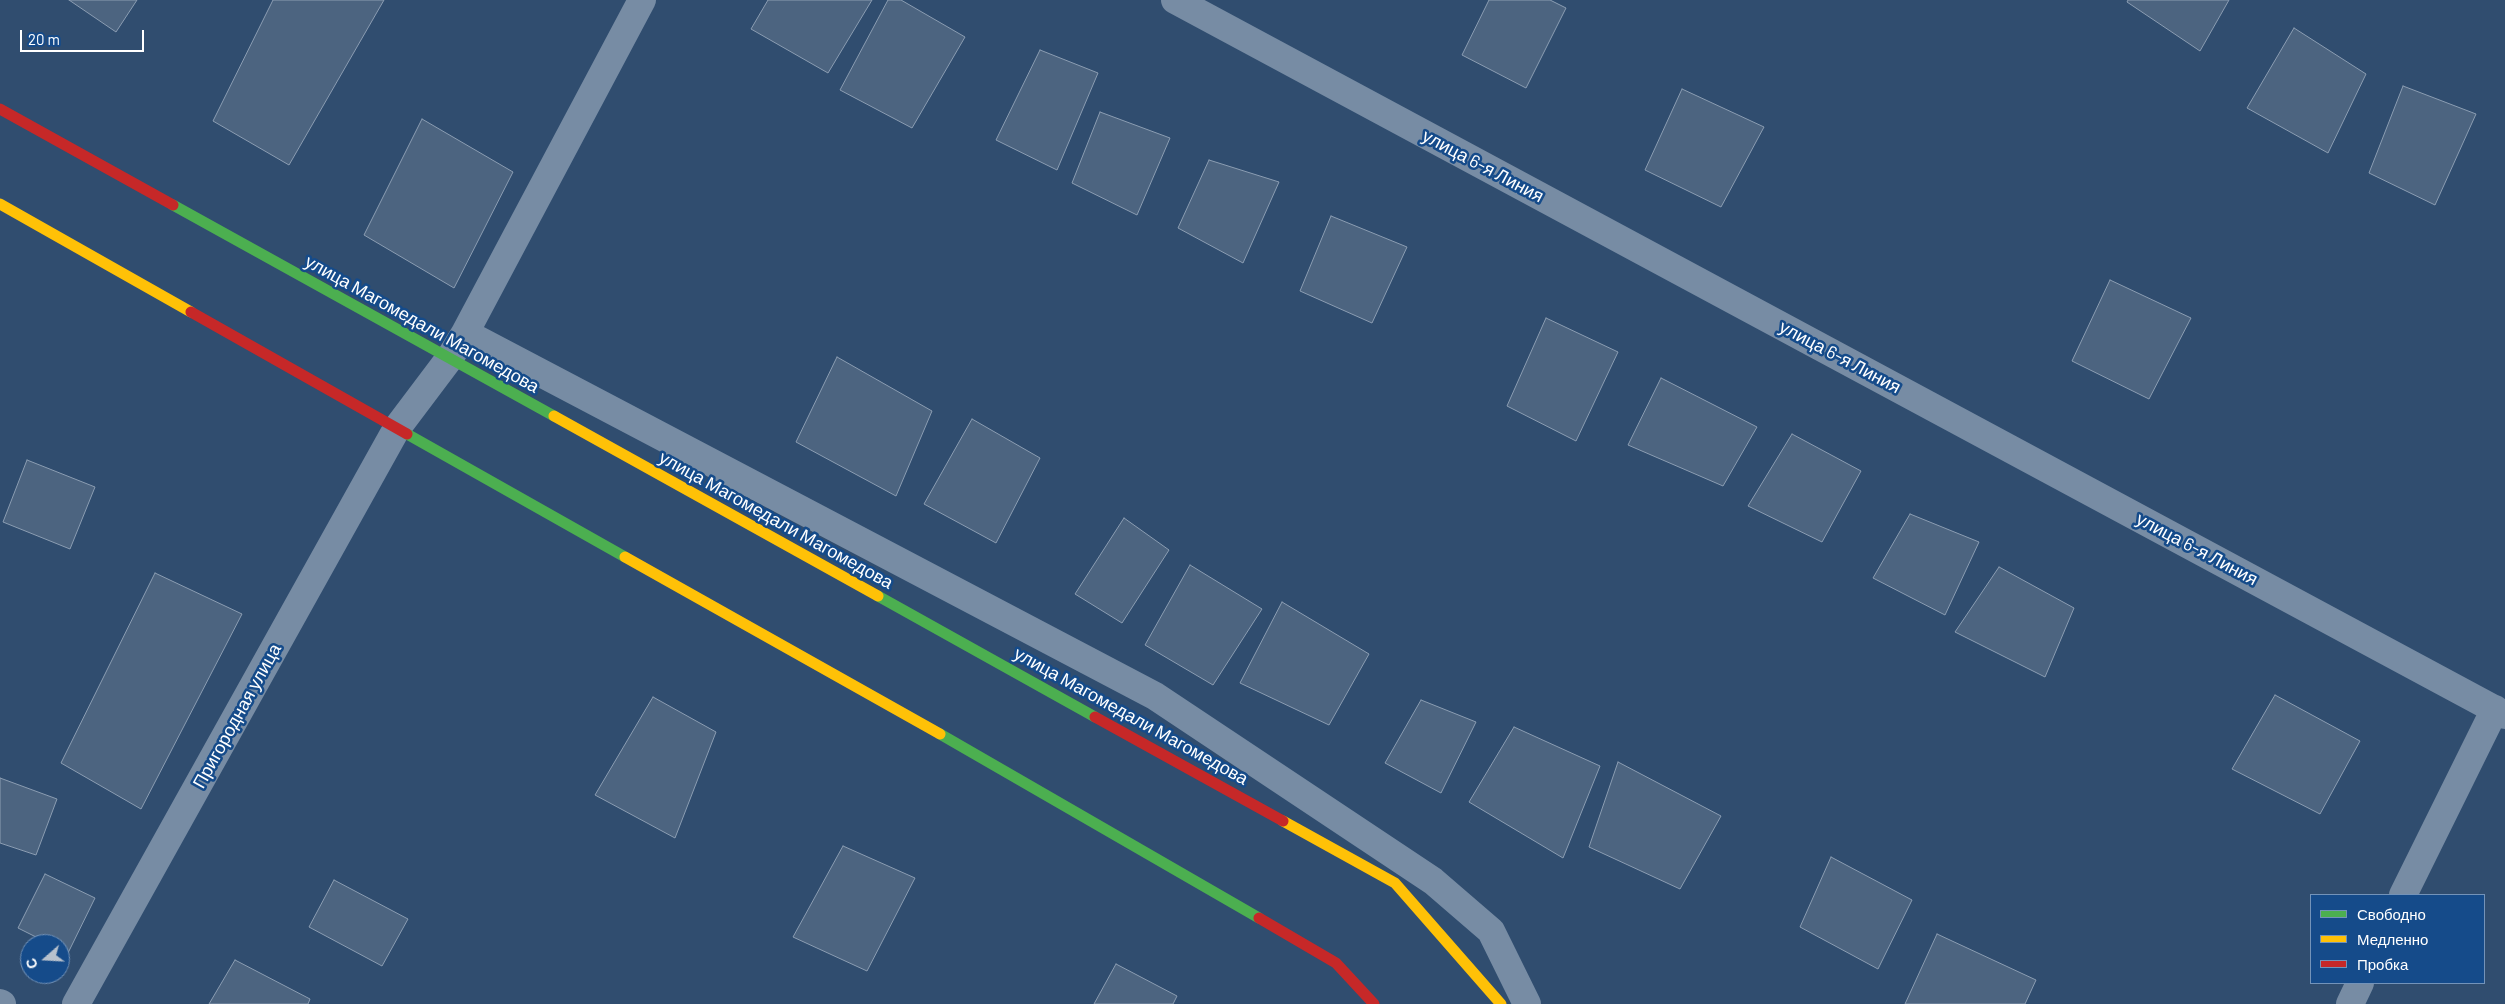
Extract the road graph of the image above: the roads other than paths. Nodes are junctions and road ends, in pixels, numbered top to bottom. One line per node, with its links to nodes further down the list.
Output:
1 (642, 0): 5 (street, Пригородная улица)
2 (1175, 0): 8 (street, улица 6-я Линия)
3 (0, 108): 6 (main road, улица Магомедали Магомедова)
4 (0, 204): 7 (main road)
5 (465, 333): 6 (street, Пригородная улица); 14 (street)
6 (449, 359): 7 (street, Пригородная улица); 13 (main road, улица Магомедали Магомедова)
7 (398, 428): 11 (street, Пригородная улица); 12 (main road)
8 (2500, 712): 9 (street)
9 (2404, 894)
10 (2360, 984): 15 (street)
11 (76, 1004)
12 (1374, 1004)
13 (1501, 1004)
14 (1527, 1004)
15 (2350, 1004)

